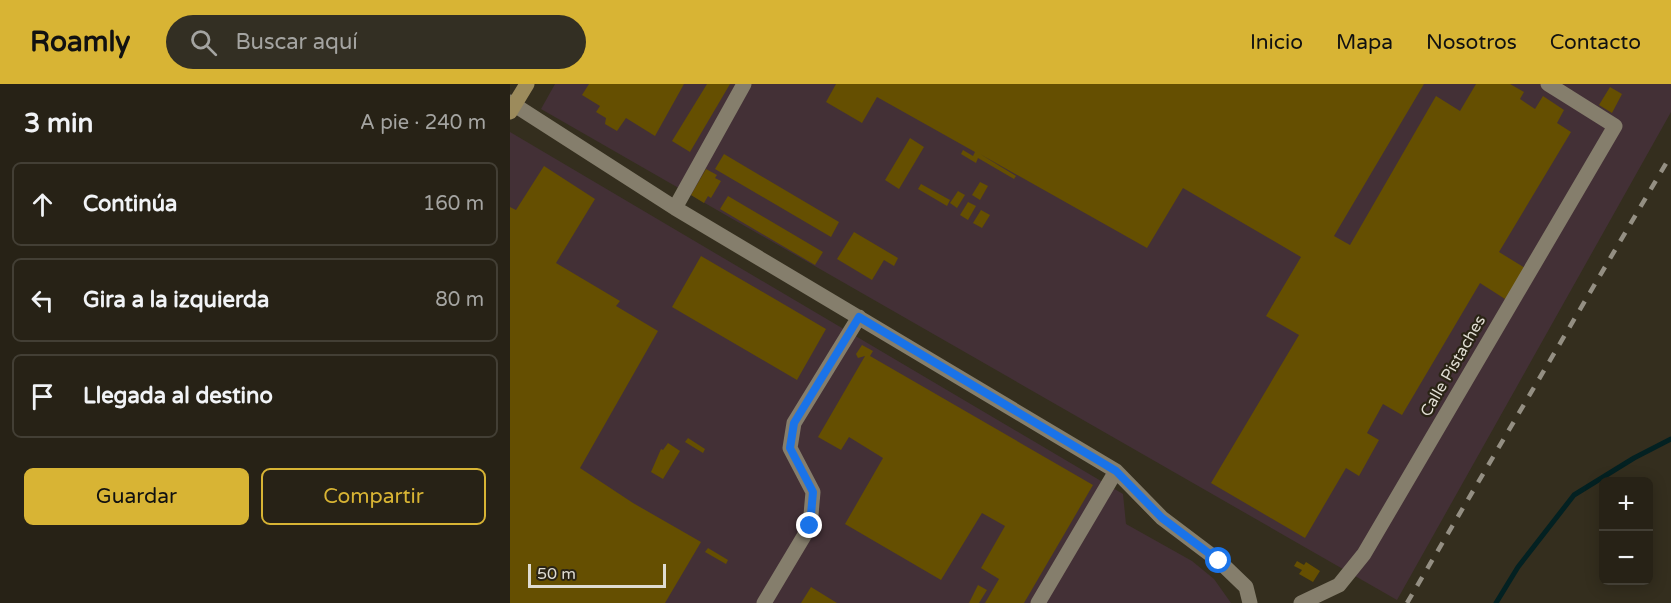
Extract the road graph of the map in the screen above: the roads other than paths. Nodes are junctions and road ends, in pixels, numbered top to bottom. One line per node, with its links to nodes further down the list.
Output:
1 (527, 84): 4 (main road)
2 (744, 84): 5 (lane)
3 (1548, 84): 11 (lane, Calle Pistaches)
4 (512, 106): 5 (lane)
5 (675, 208): 6 (lane)
6 (859, 317): 7 (lane); 8 (lane)
7 (1116, 471): 9 (lane); 10 (lane)
8 (764, 603)
9 (1038, 603)
10 (1250, 603)
11 (1300, 603)

